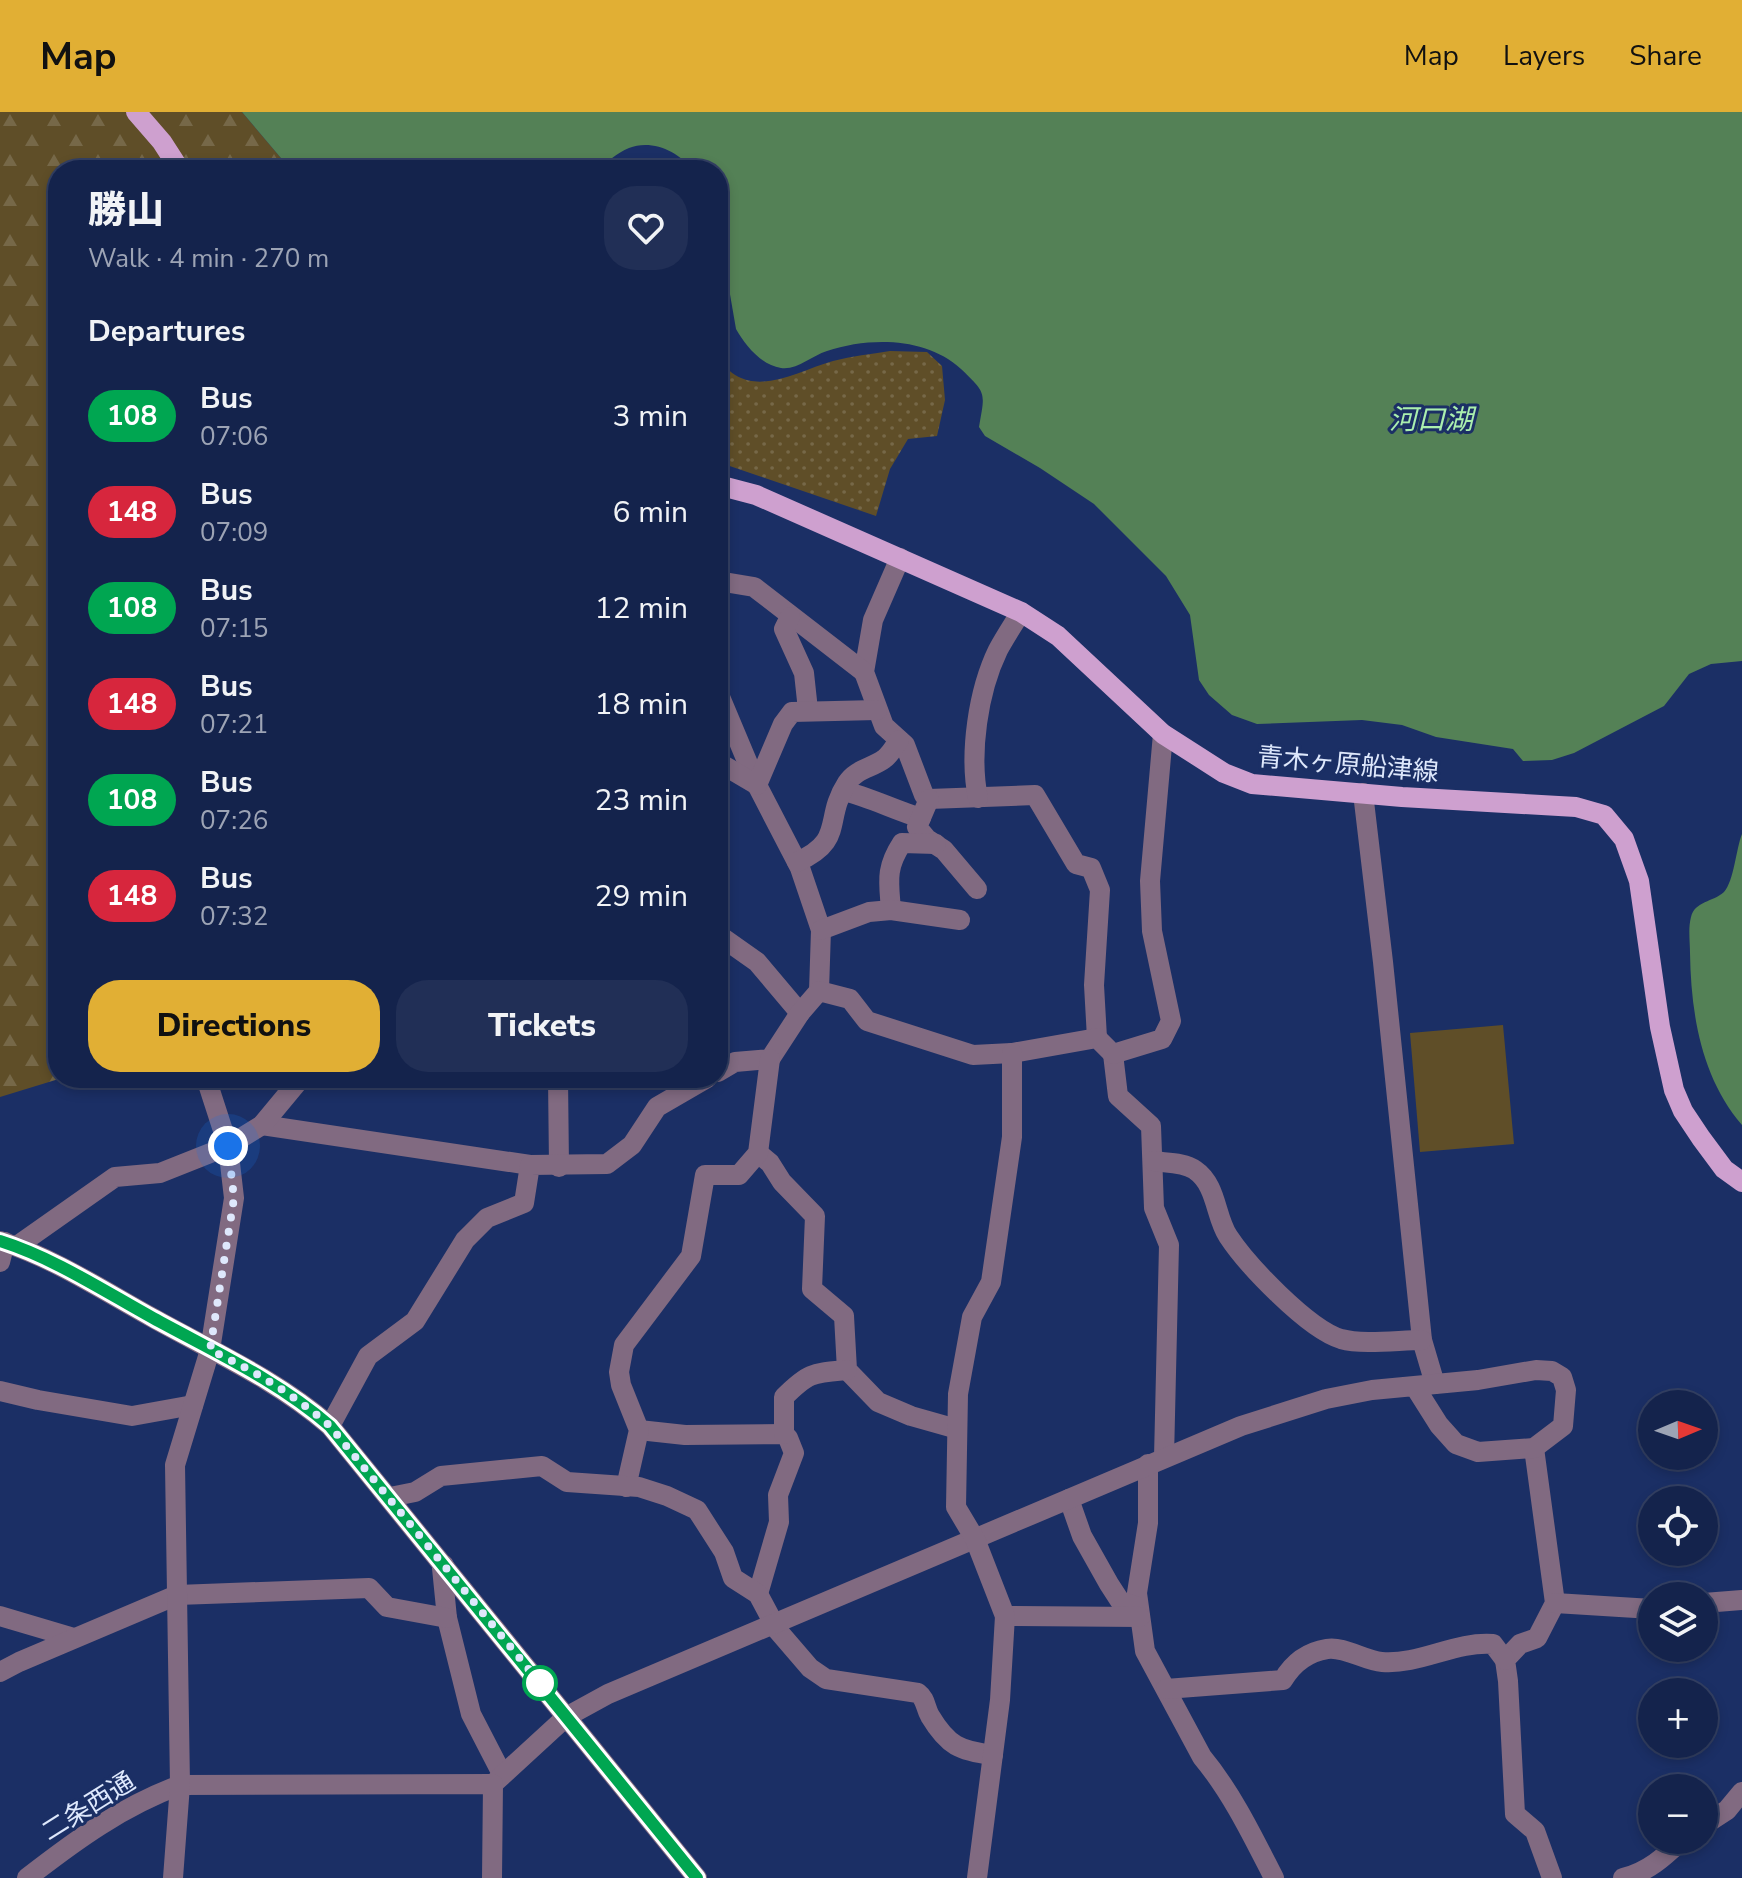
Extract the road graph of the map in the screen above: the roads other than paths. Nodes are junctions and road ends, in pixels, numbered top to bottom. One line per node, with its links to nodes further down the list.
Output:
1 (136, 112): 2 (main road)
2 (174, 160)
3 (728, 488): 4 (main road, 青木ヶ原船津線)
4 (900, 558): 6 (main road, 青木ヶ原船津線); 8 (street)
5 (728, 583): 7 (street)
6 (1021, 612): 12 (main road, 青木ヶ原船津線); 18 (street)
7 (790, 617): 8 (street); 9 (street)
8 (864, 672): 10 (street)
9 (808, 710): 10 (street); 15 (street)
10 (877, 710): 13 (street)
11 (728, 716): 15 (street)
12 (1163, 734): 17 (main road, 青木ヶ原船津線); 32 (street)
13 (899, 740): 16 (street); 19 (street)
14 (728, 768): 15 (street)
15 (757, 785): 22 (street)
16 (843, 791): 20 (street); 22 (street)
17 (1363, 793): 45 (main road, 青木ヶ原船津線); 47 (street)
18 (978, 798): 19 (street); 30 (street)
19 (929, 799): 20 (street)
20 (921, 818): 21 (street)
21 (936, 844): 23 (street); 24 (street)
22 (797, 862): 26 (street)
23 (977, 889)
24 (891, 910): 25 (street); 26 (street)
25 (960, 920)
26 (821, 930): 28 (street)
27 (728, 942): 29 (street)
28 (819, 991): 29 (street); 31 (street)
29 (800, 1013): 33 (street)
30 (1097, 1038): 31 (street); 32 (street)
31 (1012, 1053): 54 (street)
32 (1113, 1054): 42 (street)
33 (770, 1059): 34 (street); 41 (street)
34 (728, 1066)
35 (209, 1088): 40 (street)
36 (293, 1088): 39 (street)
37 (558, 1088): 44 (street)
38 (690, 1088): 44 (street)
39 (262, 1125): 40 (street); 43 (street)
40 (228, 1146): 46 (street); 48 (street)
41 (758, 1153): 49 (street); 55 (street)
42 (1153, 1161): 47 (street); 58 (street)
43 (530, 1165): 44 (street); 53 (street)
44 (559, 1167)
45 (1742, 1182)
46 (6, 1248): 48 (street)
47 (1422, 1340): 50 (street)
48 (210, 1350): 52 (street); 53 (street)
49 (847, 1370): 54 (street); 56 (street)
50 (1425, 1386): 57 (street); 57 (street); 58 (street)
51 (0, 1391): 52 (street)
52 (193, 1405): 65 (street)
53 (330, 1426): 60 (street)
54 (957, 1429): 62 (street)
55 (639, 1430): 56 (street); 59 (street)
56 (784, 1434): 64 (street)
57 (1534, 1448): 68 (street)
58 (1156, 1461): 61 (street); 70 (street)
59 (626, 1487): 60 (street); 64 (street)
60 (390, 1497): 63 (street)
61 (1069, 1499): 62 (street); 70 (street)
62 (975, 1539): 72 (street); 74 (street)
63 (444, 1565): 73 (street); 79 (street)
64 (758, 1594): 74 (street)
65 (177, 1595): 73 (street); 75 (street); 82 (street)
66 (1742, 1600): 67 (street)
67 (1718, 1602)
68 (1555, 1603): 69 (street); 76 (street)
69 (1638, 1608)
70 (1139, 1612): 72 (street); 78 (street)
71 (0, 1616): 75 (street)
72 (1005, 1616): 80 (street)
73 (447, 1618): 81 (street)
74 (774, 1624): 79 (street); 80 (street)
75 (74, 1638): 77 (street)
76 (1505, 1660): 78 (street); 92 (street)
77 (0, 1672)
78 (1166, 1689): 91 (street)
79 (566, 1717): 81 (street); 89 (street)
80 (993, 1755): 90 (street)
81 (497, 1779): 82 (street); 88 (street)
82 (180, 1785): 86 (street, 二条西通); 87 (street)
83 (1742, 1792): 84 (street)
84 (1718, 1816)
85 (1667, 1854): 93 (street)
86 (27, 1878)
87 (173, 1878)
88 (492, 1878)
89 (697, 1878)
90 (977, 1878)
91 (1274, 1878)
92 (1552, 1878)
93 (1623, 1878)

